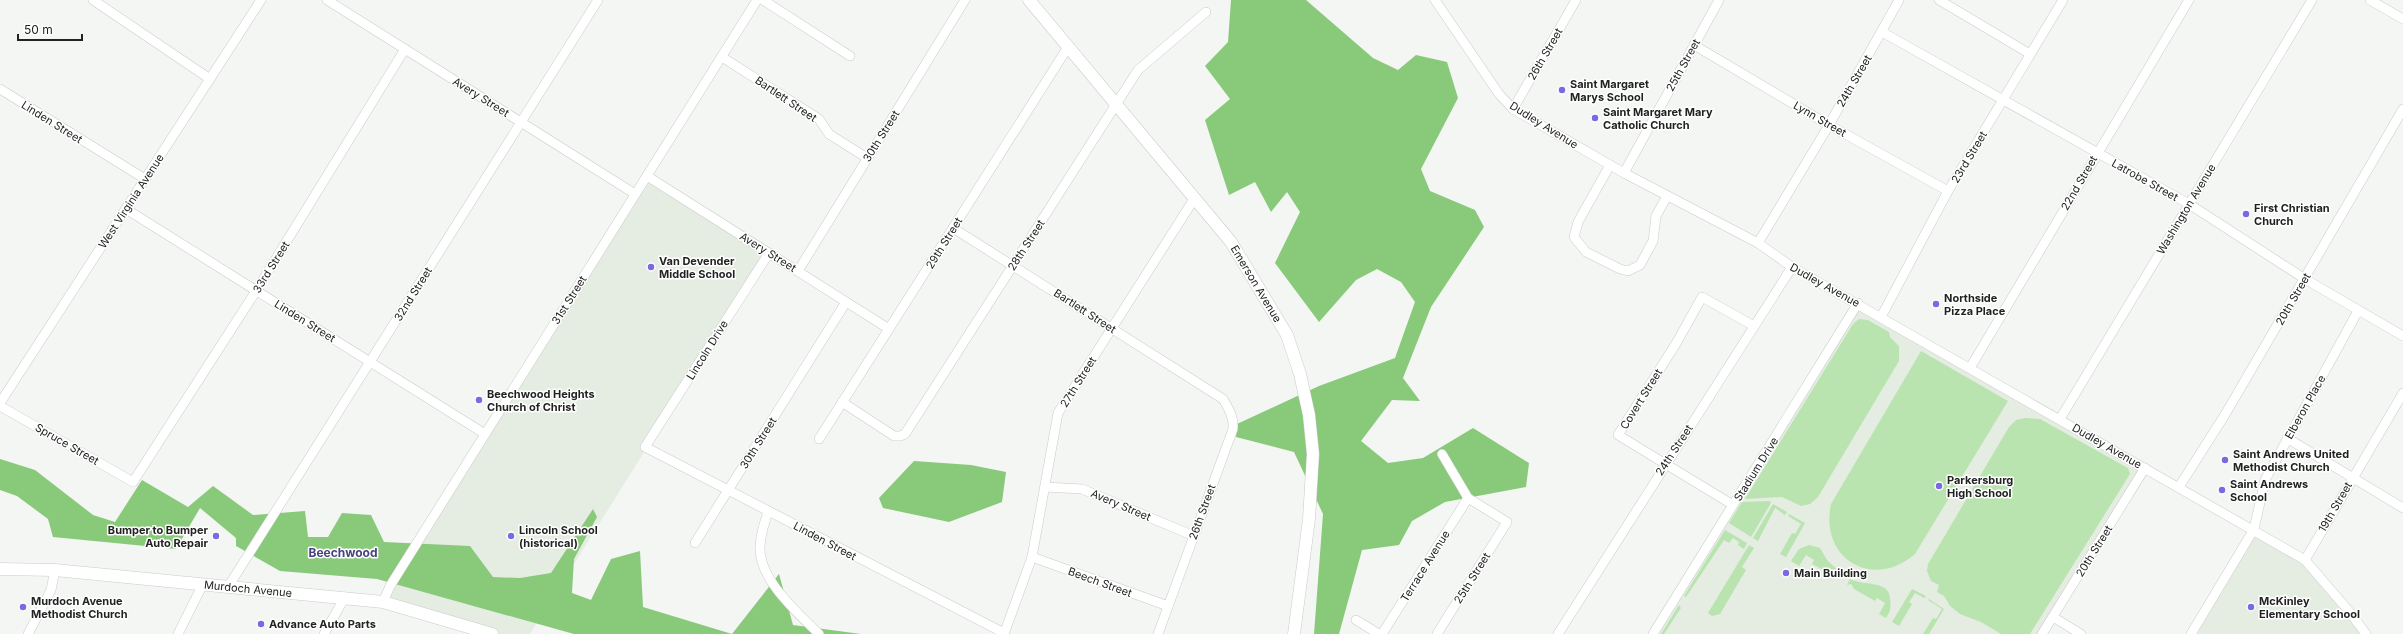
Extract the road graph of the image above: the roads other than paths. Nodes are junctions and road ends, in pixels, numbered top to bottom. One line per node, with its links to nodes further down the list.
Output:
1 (93, 0): 27 (street)
2 (261, 0): 27 (street, West Virginia Avenue)
3 (327, 0): 23 (street, Avery Street)
4 (598, 0): 33 (street, 32nd Street)
5 (757, 0): 25 (street, 31st Street)
6 (763, 0): 26 (street)
7 (965, 0): 36 (street, 30th Street)
8 (1029, 0): 22 (main road, Emerson Avenue)
9 (1435, 0): 31 (street, Dudley Avenue)
10 (1576, 0): 31 (street, 26th Street)
11 (1719, 0): 21 (street, 25th Street)
12 (1899, 0): 20 (street, 24th Street)
13 (1939, 0): 24 (street)
14 (2061, 0): 24 (street, 23rd Street)
15 (2190, 0): 35 (street, 22nd Street)
16 (2312, 0): 45 (street, Washington Avenue)
17 (2370, 0): 19 (street)
18 (1206, 12): 30 (street, 28th Street)
19 (2403, 19)
20 (1882, 32): 29 (street, Latrobe Street); 34 (street, 24th Street)
21 (1694, 45): 34 (street, Lynn Street); 38 (street, 25th Street)
22 (1068, 47): 30 (main road, Emerson Avenue); 47 (street, 29th Street)
23 (405, 49): 33 (street, Avery Street); 54 (street, 33rd Street)
24 (2030, 54): 29 (street, 23rd Street)
25 (722, 56): 36 (street, Bartlett Street); 39 (street, 31st Street)
26 (850, 56)
27 (210, 79): 40 (street, West Virginia Avenue)
28 (0, 89): 40 (street, Linden Street)
29 (2003, 99): 35 (street, Latrobe Street); 41 (street, 23rd Street)
30 (1116, 105): 44 (main road, Emerson Avenue); 50 (street, 28th Street)
31 (1513, 109): 37 (street, Dudley Avenue)
32 (2403, 109): 53 (street, 20th Street)
33 (521, 122): 42 (street, Avery Street); 63 (street, 32nd Street)
34 (1828, 125): 41 (street, Lynn Street); 48 (street, 24th Street)
35 (2097, 153): 45 (street, Latrobe Street); 64 (street, 22nd Street)
36 (867, 158): 52 (street, 30th Street)
37 (1610, 165): 38 (street, Dudley Avenue); 43 (street)
38 (1624, 172): 43 (street, Dudley Avenue)
39 (647, 176): 42 (street, 31st Street); 49 (street, Avery Street)
40 (145, 179): 46 (street, West Virginia Avenue)
41 (1948, 191): 58 (street, 23rd Street)
42 (635, 194): 71 (street, 31st Street)
43 (1667, 196): 48 (street, Dudley Avenue)
44 (1194, 199): 60 (street, 27th Street); 110 (main road, Emerson Avenue)
45 (2189, 204): 53 (street, Latrobe Street); 70 (street, Washington Avenue)
46 (126, 209): 54 (street, Linden Street); 68 (street, West Virginia Avenue)
47 (953, 228): 50 (street, Bartlett Street); 61 (street, 29th Street)
48 (1758, 244): 51 (street, Dudley Avenue)
49 (769, 253): 52 (street, Avery Street); 74 (street, Lincoln Drive)
50 (1013, 265): 60 (street, Bartlett Street); 67 (street, 28th Street)
51 (1792, 268): 56 (street, Dudley Avenue); 59 (street, 24th Street)
52 (798, 271): 55 (street, Avery Street)
53 (2305, 279): 57 (street, Latrobe Street); 81 (street, 20th Street)
54 (256, 291): 63 (street, Linden Street); 79 (street, 33rd Street)
55 (846, 302): 61 (street, Avery Street); 82 (street, 30th Street)
56 (1858, 303): 58 (street, Dudley Avenue); 84 (street, Stadium Drive)
57 (2358, 311): 62 (street, Latrobe Street); 72 (street, Elberon Place)
58 (1881, 317): 64 (street, Dudley Avenue)
59 (1754, 326): 76 (street, 24th Street); 76 (street, Covert Street)
60 (1112, 328): 66 (street, Bartlett Street); 80 (street, 27th Street)
61 (889, 329): 67 (street, 29th Street)
62 (2403, 336)
63 (370, 362): 71 (street, Linden Street); 95 (street, 32nd Street)
64 (1970, 368): 70 (street, Dudley Avenue)
65 (2403, 393): 78 (street, 19th Street)
66 (1216, 395): 88 (street, 26th Street)
67 (842, 402): 73 (street, 29th Street)
68 (0, 403)
69 (0, 406): 79 (street, Spruce Street)
70 (2060, 419): 77 (street, Dudley Avenue)
71 (485, 434): 97 (street, 31st Street)
72 (2287, 438): 78 (street); 87 (street, Elberon Place)
73 (819, 439)
74 (646, 447): 82 (street, Linden Street)
75 (1442, 454): 83 (street)
76 (1665, 464): 84 (street, Covert Street); 113 (street, 24th Street)
77 (2145, 468): 81 (street, Dudley Avenue); 99 (street, 20th Street)
78 (2352, 478): 85 (street); 91 (street, 19th Street)
79 (133, 482)
80 (1045, 487): 88 (street, Avery Street); 90 (street, 27th Street)
81 (2178, 487): 87 (street, Dudley Avenue)
82 (728, 490): 86 (street, Linden Street); 89 (street, 30th Street)
83 (1468, 498): 111 (street, Terrace Avenue); 112 (street, 25th Street)
84 (1733, 505): 114 (street, Stadium Drive)
85 (2403, 508)
86 (768, 511): 107 (street); 108 (street, Linden Street)
87 (2254, 530): 91 (street, Dudley Avenue); 117 (street)
88 (1194, 536): 98 (street, 26th Street)
89 (695, 543)
90 (1032, 557): 98 (street, Beech Street); 108 (street, 27th Street)
91 (2305, 560): 102 (street, Dudley Avenue)
92 (0, 569): 93 (main road, Murdoch Avenue)
93 (55, 570): 94 (main road, Murdoch Avenue); 103 (street)
94 (203, 584): 95 (main road, Murdoch Avenue); 104 (street)
95 (228, 587): 96 (main road, Murdoch Avenue)
96 (345, 597): 97 (main road, Murdoch Avenue); 105 (street)
97 (383, 602): 101 (main road, Murdoch Avenue)
98 (1168, 606): 109 (street, 26th Street)
99 (2053, 617): 115 (street, 20th Street); 116 (street)
100 (1356, 620): 111 (street)
101 (468, 631): 106 (main road, Murdoch Avenue)
102 (2364, 633)
103 (28, 634)
104 (178, 634)
105 (324, 634)
106 (492, 634)
107 (820, 634)
108 (1004, 634)
109 (1158, 634)
110 (1294, 634)
111 (1381, 634)
112 (1438, 634)
113 (1558, 634)
114 (1653, 634)
115 (2042, 634)
116 (2081, 634)
117 (2191, 634)

